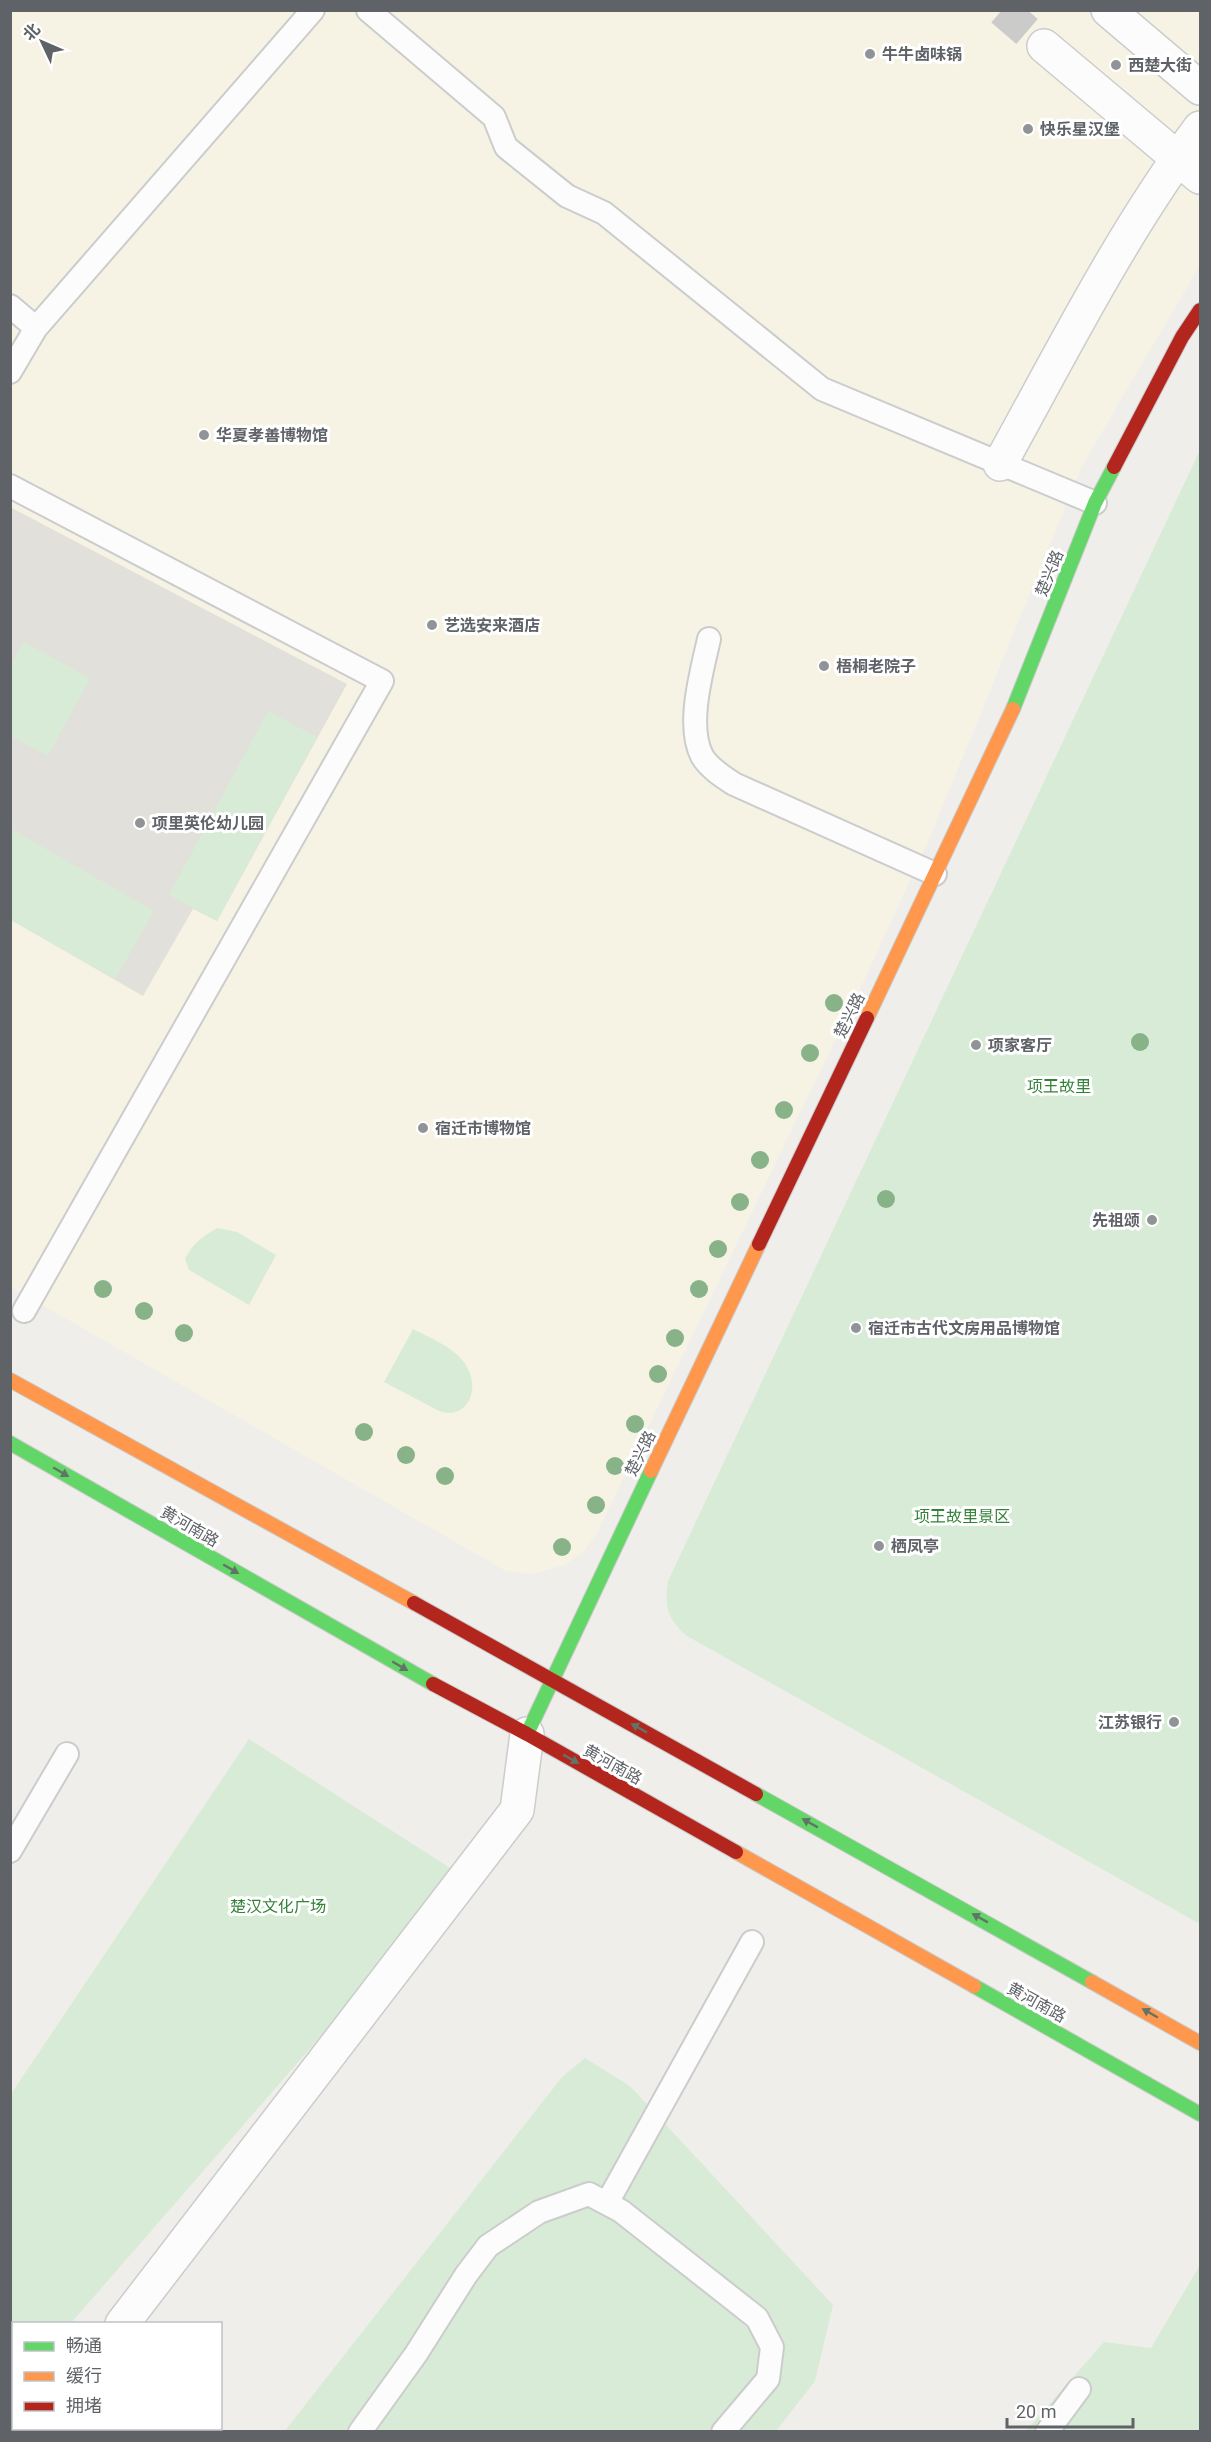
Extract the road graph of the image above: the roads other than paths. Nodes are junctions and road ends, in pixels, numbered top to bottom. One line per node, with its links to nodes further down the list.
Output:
1 (313, 10): 10 (lane)
2 (368, 10): 12 (lane)
3 (1108, 10): 5 (street)
4 (1044, 46): 7 (street)
5 (1200, 88)
6 (1200, 128): 7 (street)
7 (1189, 167): 12 (street)
8 (10, 306): 10 (lane)
9 (1200, 309): 14 (main road, 楚兴路)
10 (36, 328): 11 (lane)
11 (10, 372)
12 (1000, 464): 14 (lane)
13 (10, 486): 17 (lane)
14 (1095, 503): 16 (main road, 楚兴路)
15 (709, 639): 16 (lane)
16 (935, 874): 20 (main road, 楚兴路)
17 (24, 1311)
18 (10, 1380): 20 (main road)
19 (10, 1443): 21 (main road, 黄河南路, one-way to 21)
20 (552, 1679): 21 (main road, 楚兴路); 25 (main road, one-way to 20)
21 (526, 1734): 26 (main road, 黄河南路, one-way to 26); 28 (street)
22 (67, 1754): 23 (lane)
23 (10, 1851)
24 (752, 1942): 27 (lane)
25 (1200, 2043)
26 (1200, 2114)
27 (607, 2204): 30 (lane); 31 (lane)
28 (124, 2322)
29 (1079, 2389): 32 (lane)
30 (360, 2432)
31 (723, 2432)
32 (1047, 2432)

